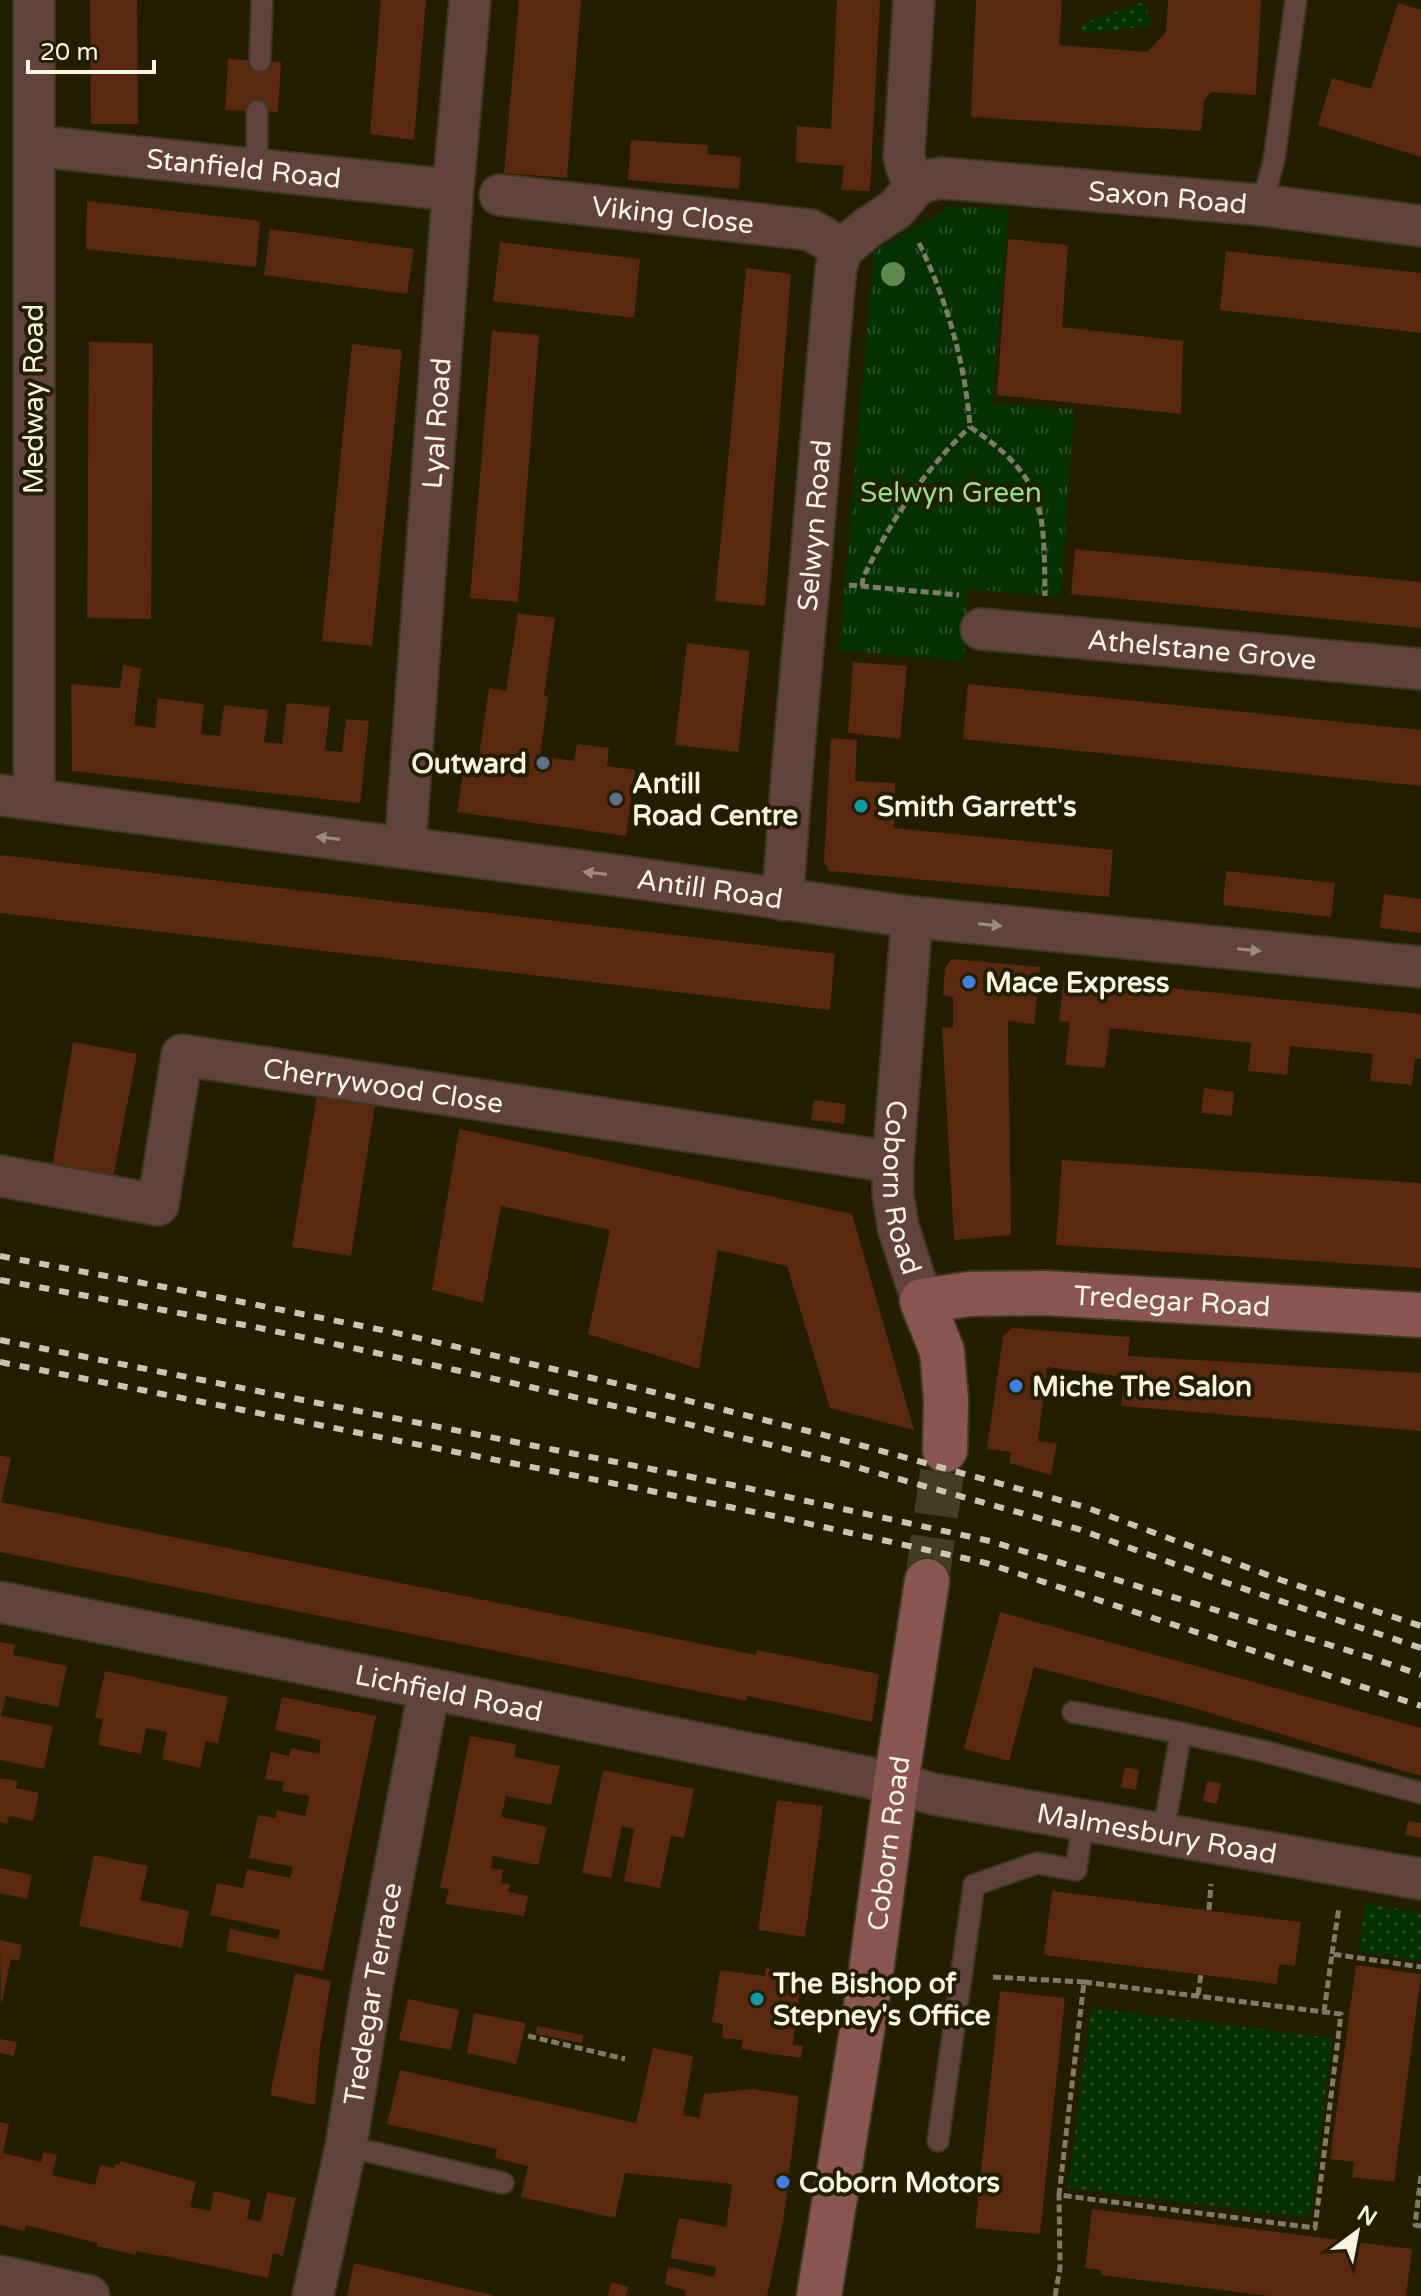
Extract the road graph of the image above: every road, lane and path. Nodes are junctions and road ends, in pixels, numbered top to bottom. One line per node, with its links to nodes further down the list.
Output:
1 (262, 0): 6 (lane)
2 (470, 0): 10 (street, Lyal Road)
3 (914, 0): 12 (street)
4 (1296, 0): 13 (lane)
5 (23, 19): 8 (street, Medway Road)
6 (260, 61)
7 (257, 111): 9 (lane)
8 (35, 146): 9 (street, Stanfield Road); 16 (street, Medway Road)
9 (257, 167): 10 (street, Stanfield Road)
10 (453, 190): 24 (street, Lyal Road)
11 (500, 195): 15 (street, Viking Close)
12 (905, 199): 13 (street, Saxon Road); 15 (street); 17 (path)
13 (1262, 205): 14 (street, Saxon Road)
14 (1421, 226)
15 (842, 249): 18 (street, Selwyn Road)
16 (16, 342): 23 (street, Medway Road)
17 (970, 427): 19 (path); 21 (path)
18 (809, 582): 19 (path); 25 (street, Selwyn Road)
19 (862, 586): 20 (path)
20 (975, 613): 21 (street, Athelstane Grove)
21 (1042, 634): 22 (street, Athelstane Grove)
22 (1421, 669)
23 (17, 797): 24 (street, Antill Road, one-way to 23)
24 (405, 848): 25 (street, Antill Road, one-way to 24)
25 (783, 900): 26 (street, Antill Road)
26 (912, 917): 27 (street, Antill Road, one-way to 27); 28 (street, Coborn Road)
27 (1421, 967)
28 (893, 1162): 29 (street, Cherrywood Close); 30 (street, Coborn Road)
29 (0, 1176)
30 (922, 1301): 31 (street, Tredegar Road); 32 (street, Coborn Road)
31 (1421, 1315)
32 (945, 1450)
33 (927, 1581): 38 (street, Coborn Road)
34 (0, 1602): 35 (street, Lichfield Road)
35 (429, 1690): 38 (street, Lichfield Road); 54 (street, Tredegar Terrace)
36 (1073, 1712): 37 (lane)
37 (1181, 1733): 39 (lane); 41 (lane)
38 (896, 1783): 40 (street, Malmesbury Road); 62 (street, Coborn Road)
39 (1421, 1793)
40 (1083, 1820): 41 (street, Malmesbury Road); 47 (lane)
41 (1163, 1833): 42 (street, Malmesbury Road)
42 (1421, 1879)
43 (1339, 1907): 44 (path)
44 (1332, 1954): 45 (path); 50 (path)
45 (1421, 1967)
46 (1201, 1974): 49 (path)
47 (962, 1975): 48 (path); 53 (lane)
48 (1084, 1982): 49 (path); 57 (path)
49 (1198, 1995): 50 (path)
50 (1324, 2012): 57 (path)
51 (528, 2036): 52 (path)
52 (625, 2059)
53 (938, 2141)
54 (346, 2146): 56 (lane); 61 (street, Tredegar Terrace)
55 (1421, 2176): 58 (path)
56 (503, 2183)
57 (1059, 2195): 63 (path)
58 (1421, 2226)
59 (0, 2276): 60 (street)
60 (89, 2296)
61 (313, 2296)
62 (819, 2296)
63 (1055, 2296)

